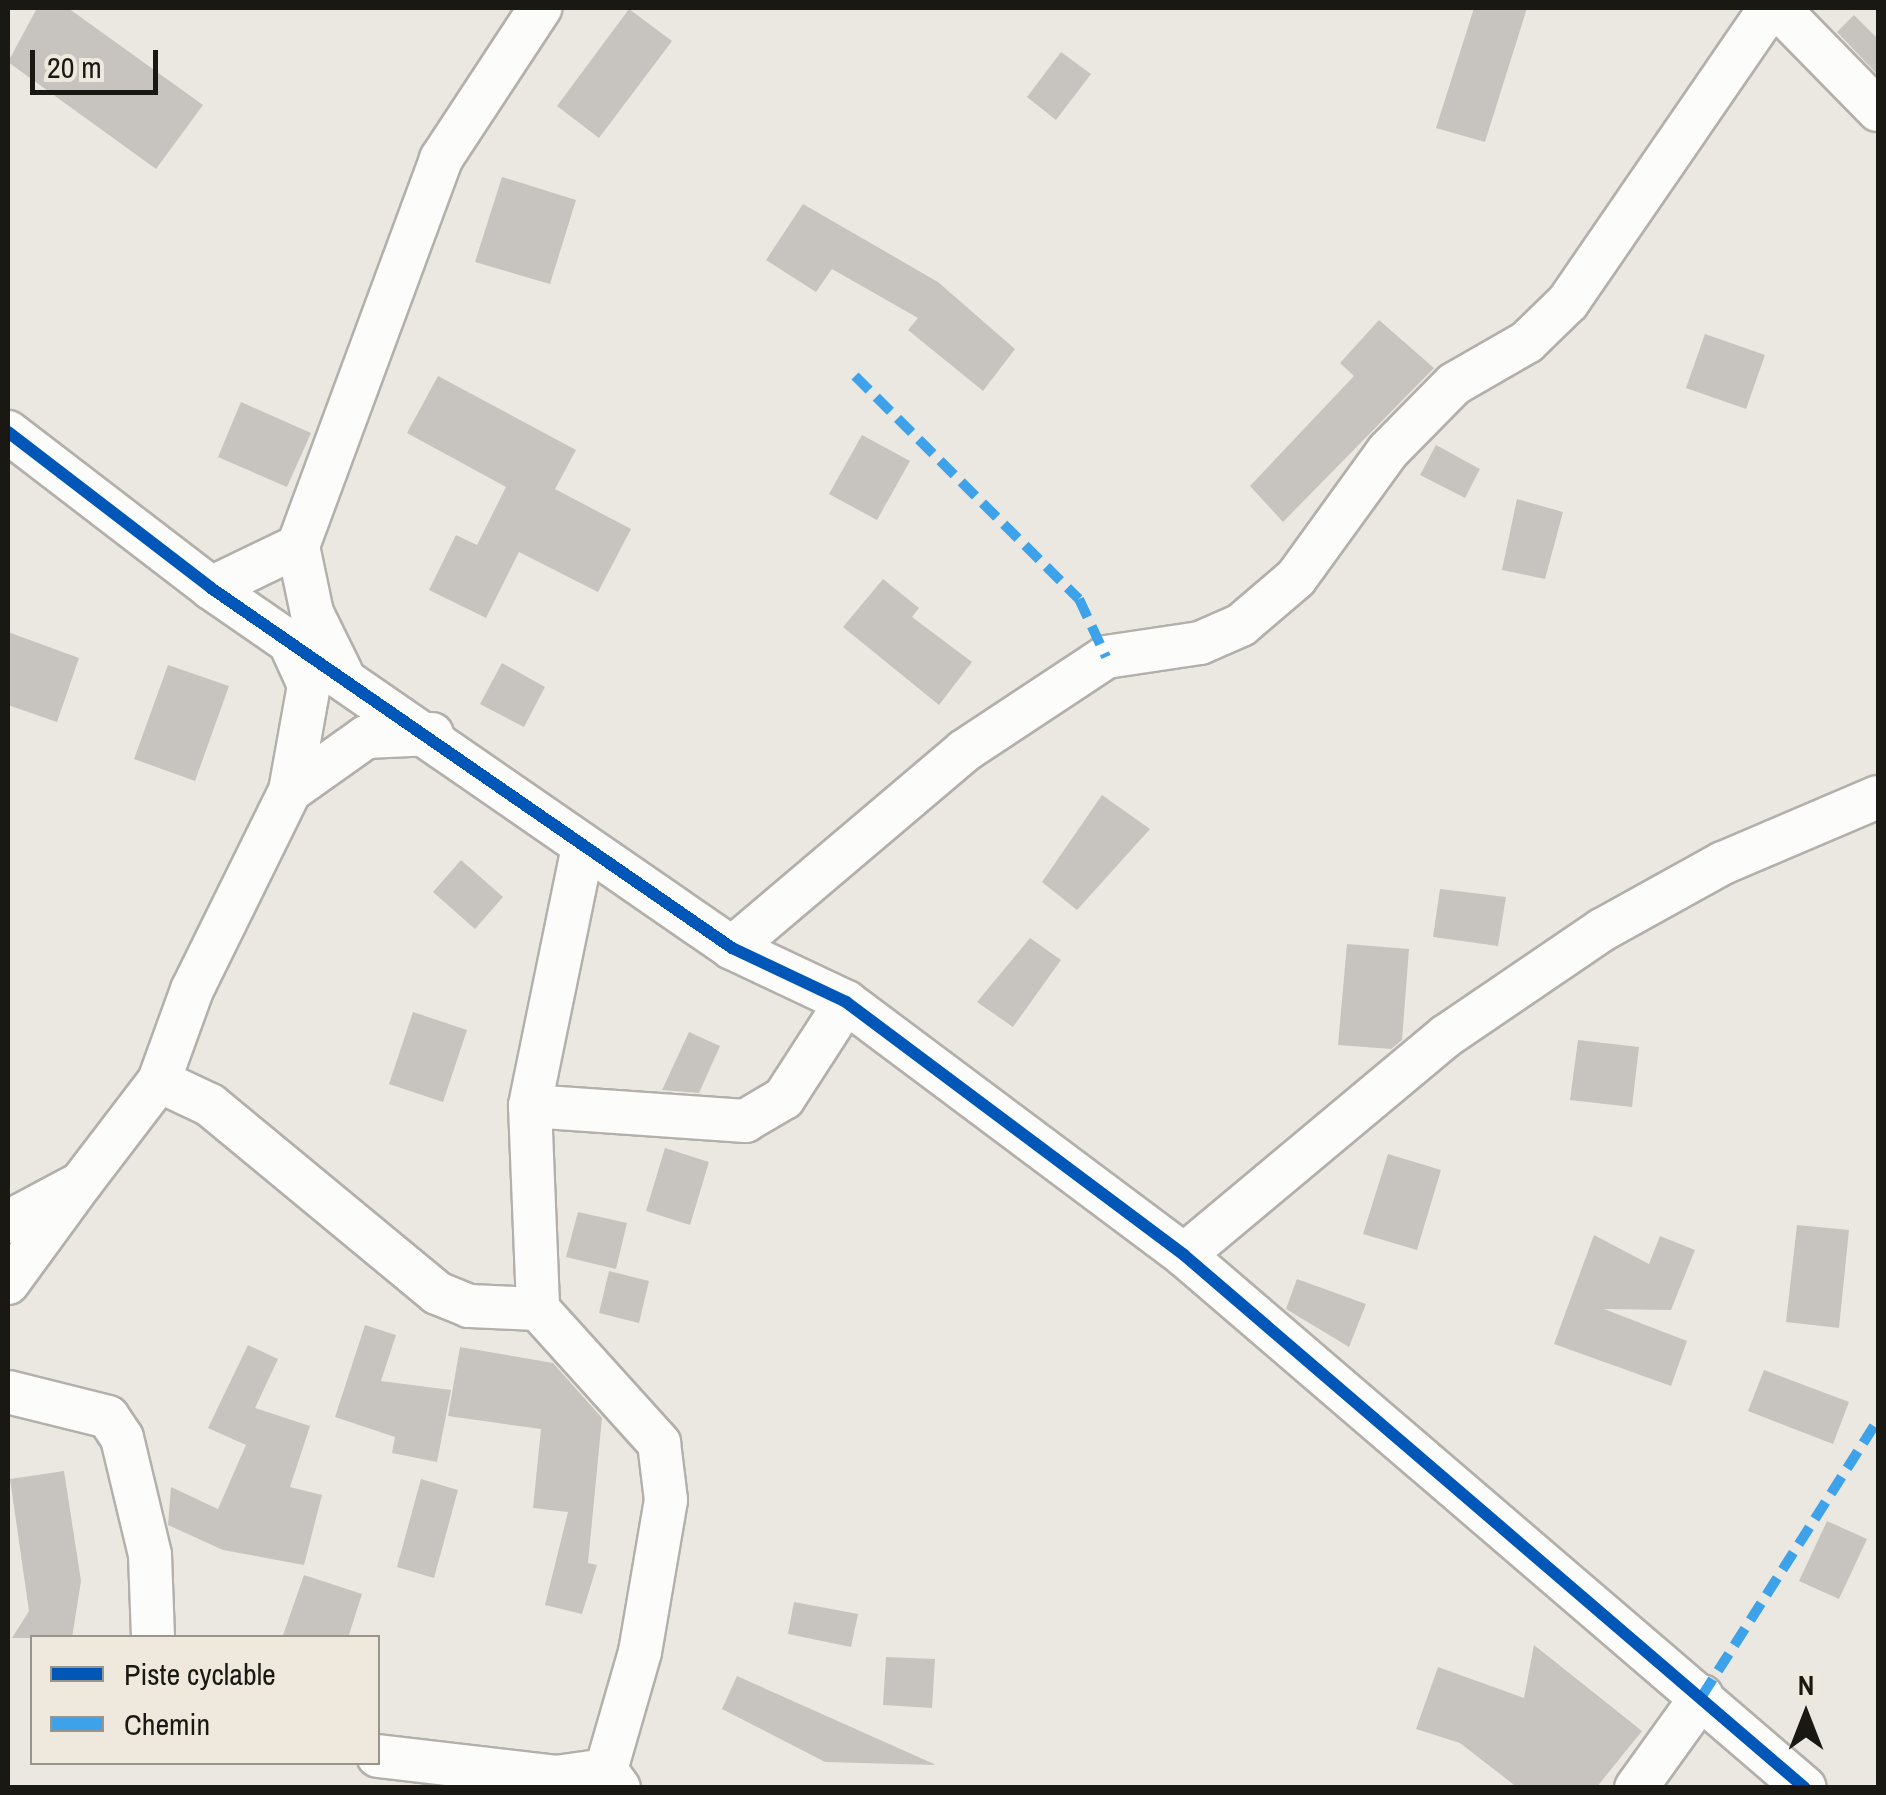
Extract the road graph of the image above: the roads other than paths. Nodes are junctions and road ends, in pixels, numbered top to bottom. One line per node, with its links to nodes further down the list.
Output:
1 (540, 8): 6 (street)
2 (1770, 8): 14 (street)
3 (1778, 8): 4 (street)
4 (1878, 110)
5 (8, 432): 7 (street)
6 (298, 546): 7 (street); 9 (street)
7 (210, 588): 8 (street)
8 (288, 639): 9 (street); 11 (street)
9 (342, 674): 10 (street)
10 (432, 734): 11 (street); 13 (street)
11 (290, 791): 16 (street)
12 (1878, 797): 20 (street)
13 (584, 847): 14 (street); 17 (street)
14 (732, 948): 15 (street)
15 (846, 1002): 17 (street); 20 (street)
16 (159, 1080): 18 (street); 22 (street)
17 (530, 1106): 22 (street)
18 (82, 1183): 19 (street); 21 (street)
19 (8, 1222)
20 (1184, 1255): 25 (street)
21 (8, 1283)
22 (538, 1309): 27 (street)
23 (8, 1392): 24 (street)
24 (154, 1635)
25 (1702, 1696): 28 (street); 29 (street)
26 (380, 1756): 27 (street)
27 (612, 1778)
28 (1636, 1788)
29 (1805, 1788)

